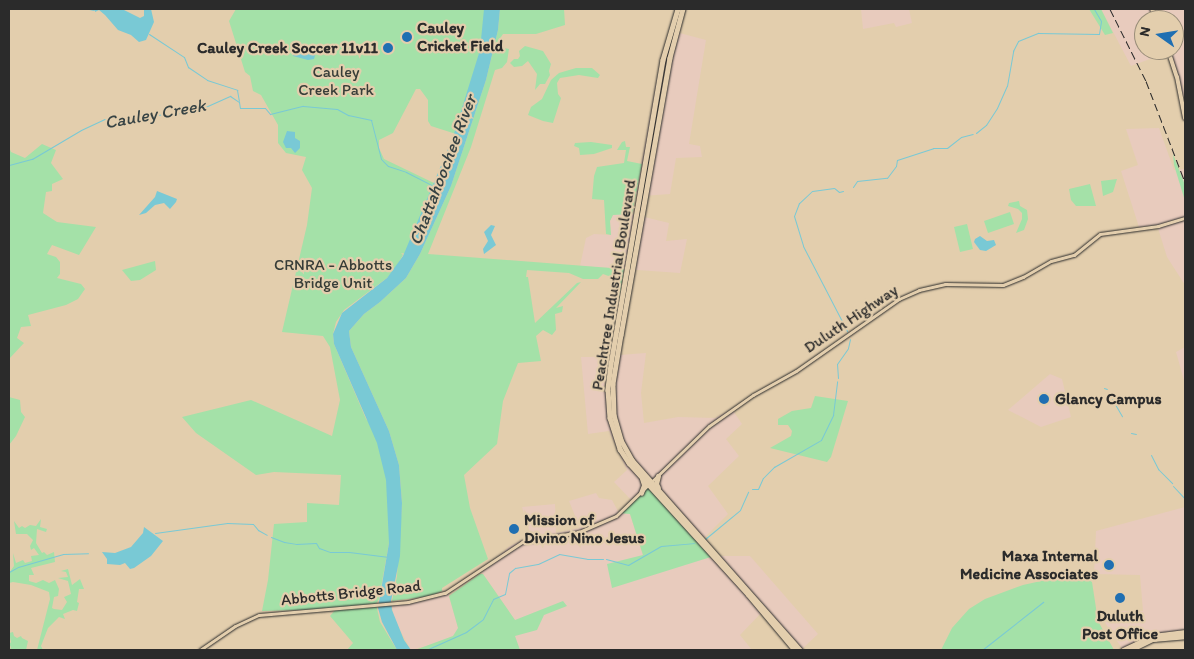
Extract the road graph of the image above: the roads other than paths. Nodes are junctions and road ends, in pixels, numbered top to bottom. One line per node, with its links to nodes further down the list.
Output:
1 (678, 9): 6 (highway, Peachtree Industrial Boulevard)
2 (683, 9): 6 (highway, Peachtree Industrial Boulevard)
3 (1171, 60): 4 (main road)
4 (1185, 118)
5 (1185, 218): 7 (main road, Duluth Highway)
6 (623, 309): 8 (highway, Peachtree Industrial Boulevard)
7 (774, 383): 9 (main road, Abbotts Bridge Road)
8 (642, 475): 9 (highway); 10 (highway, Peachtree Industrial Boulevard); 11 (highway)
9 (658, 476): 10 (main road, Abbotts Bridge Road); 12 (highway)
10 (650, 484): 11 (main road, Abbotts Bridge Road); 12 (highway, Peachtree Industrial Boulevard)
11 (641, 493): 12 (highway); 15 (main road, Abbotts Bridge Road)
12 (659, 493): 16 (highway, Peachtree Industrial Boulevard); 17 (highway, Peachtree Industrial Boulevard)
13 (1185, 632): 18 (highway)
14 (1185, 636): 19 (highway)
15 (200, 650)
16 (795, 650)
17 (800, 650)
18 (1123, 650)
19 (1130, 650)

